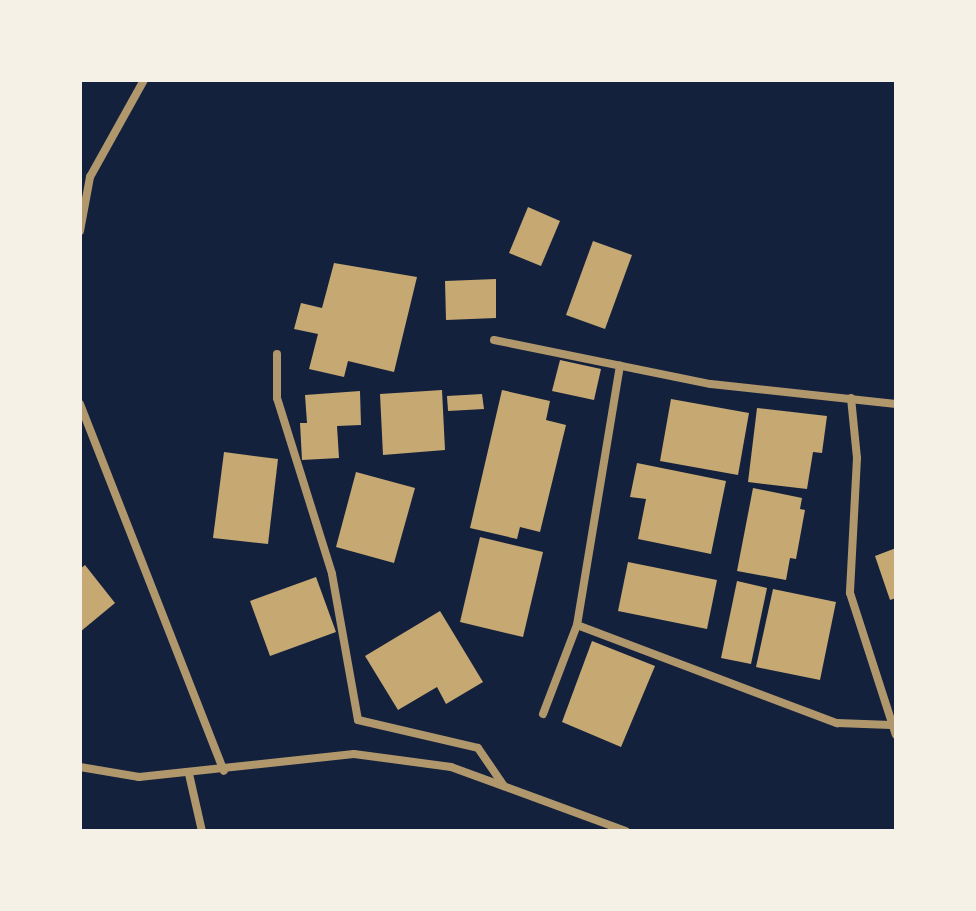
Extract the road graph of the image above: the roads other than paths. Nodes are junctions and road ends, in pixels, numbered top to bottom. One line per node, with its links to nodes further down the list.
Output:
1 (144, 80): 2 (street)
2 (80, 231)
3 (494, 340): 5 (street)
4 (277, 354): 16 (street)
5 (620, 366): 6 (street); 9 (street)
6 (851, 398): 8 (street); 11 (street)
7 (80, 404): 14 (street)
8 (896, 404)
9 (577, 625): 10 (street); 11 (street)
10 (543, 714)
11 (891, 725): 12 (street)
12 (896, 735)
13 (80, 767): 15 (street)
14 (224, 771): 15 (street); 16 (street)
15 (189, 774): 17 (street)
16 (504, 787): 18 (street)
17 (202, 831)
18 (626, 831)

